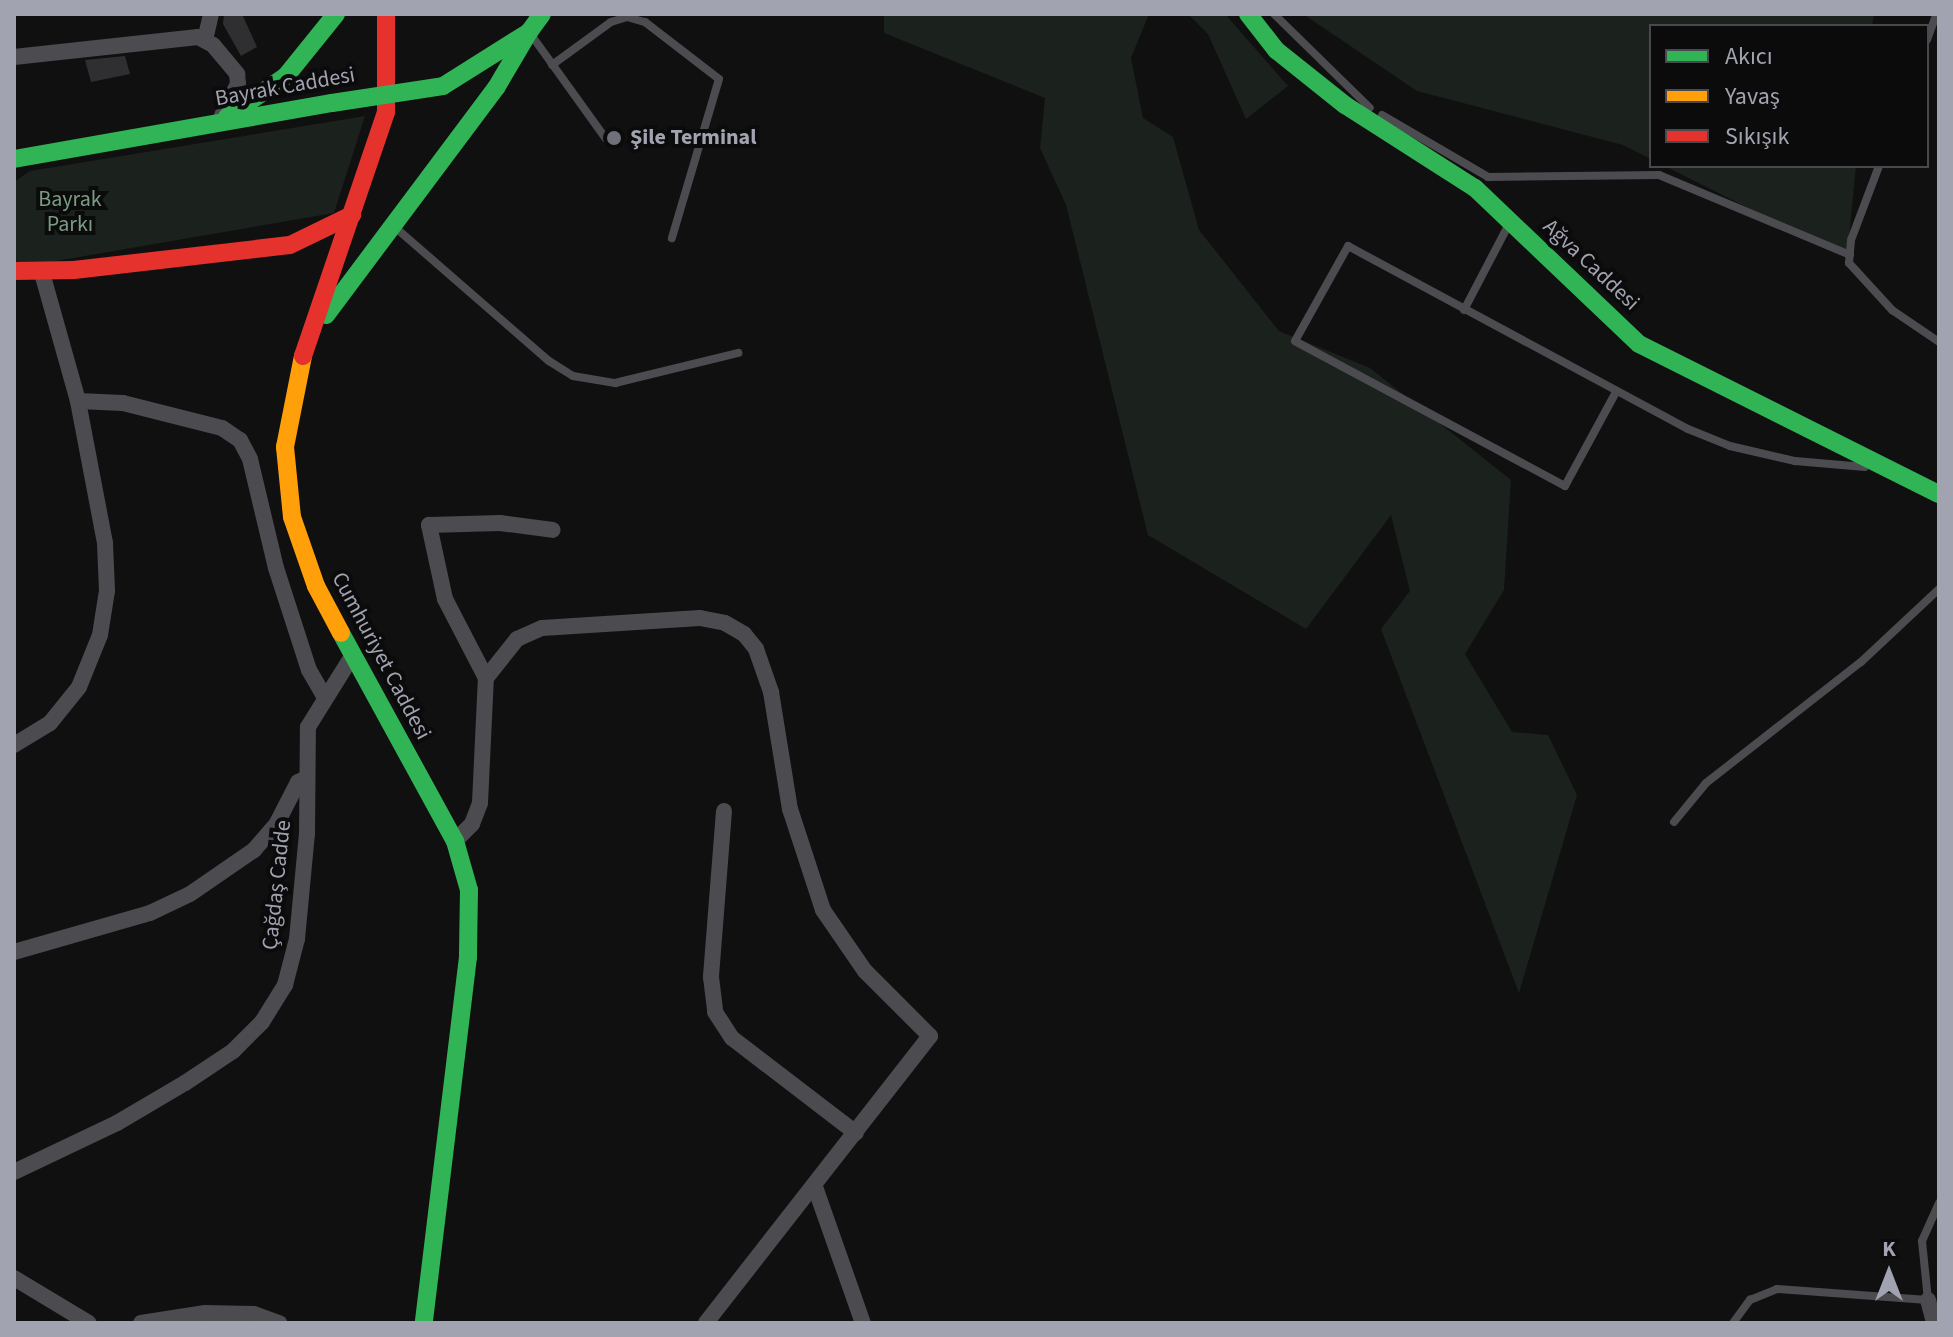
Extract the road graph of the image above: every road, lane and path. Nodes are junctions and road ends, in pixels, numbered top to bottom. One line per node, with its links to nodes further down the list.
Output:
1 (211, 14): 10 (street)
2 (336, 14): 13 (main road)
3 (542, 14): 8 (main road, Bayrak Caddesi)
4 (1248, 14): 18 (main road, Ağva Caddesi)
5 (1274, 14): 22 (lane)
6 (389, 18): 17 (main road, Cumhuriyet Caddesi)
7 (1935, 18): 9 (lane)
8 (529, 32): 12 (lane); 13 (main road, Bayrak Caddesi, bridge); 19 (main road)
9 (1929, 34)
10 (205, 40): 11 (street); 13 (street)
11 (14, 57)
12 (552, 65): 14 (lane); 20 (lane)
13 (218, 123): 15 (main road, Bayrak Caddesi)
14 (606, 139)
15 (14, 159)
16 (1878, 168): 22 (lane)
17 (352, 215): 21 (main road); 23 (main road, Cumhuriyet Caddesi)
18 (1510, 222): 26 (lane); 32 (main road, Ağva Caddesi)
19 (394, 226): 27 (main road); 29 (lane)
20 (672, 238)
21 (290, 245): 23 (main road); 25 (main road)
22 (1850, 255): 28 (lane)
23 (336, 267): 27 (main road, Cumhuriyet Caddesi)
24 (14, 271): 25 (main road)
25 (42, 273): 31 (street)
26 (1464, 310): 30 (lane); 30 (lane)
27 (311, 334): 36 (main road, Cumhuriyet Caddesi)
28 (1939, 342)
29 (738, 353)
30 (1616, 392): 32 (lane)
31 (78, 401): 38 (street); 39 (street)
32 (1886, 468): 33 (main road, Ağva Caddesi)
33 (1939, 494)
34 (553, 530): 37 (street)
35 (1939, 589): 42 (lane)
36 (351, 658): 38 (street, Çağdaş Cadde); 43 (main road, Cumhuriyet Caddesi)
37 (486, 678): 43 (street); 45 (street)
38 (324, 696): 40 (street, Çağdaş Cadde)
39 (14, 745)
40 (307, 778): 44 (street); 46 (street, Çağdaş Cadde)
41 (724, 811): 45 (street)
42 (1674, 822)
43 (455, 841): 54 (main road, Cumhuriyet Caddesi)
44 (14, 952)
45 (856, 1133): 47 (street)
46 (14, 1172)
47 (815, 1187): 55 (street); 56 (street)
48 (1939, 1203): 50 (lane)
49 (14, 1278): 51 (street)
50 (1928, 1300): 57 (lane); 58 (street)
51 (89, 1323)
52 (141, 1323): 53 (street)
53 (279, 1323)
54 (424, 1323)
55 (706, 1323)
56 (863, 1323)
57 (1733, 1323)
58 (1934, 1323)

